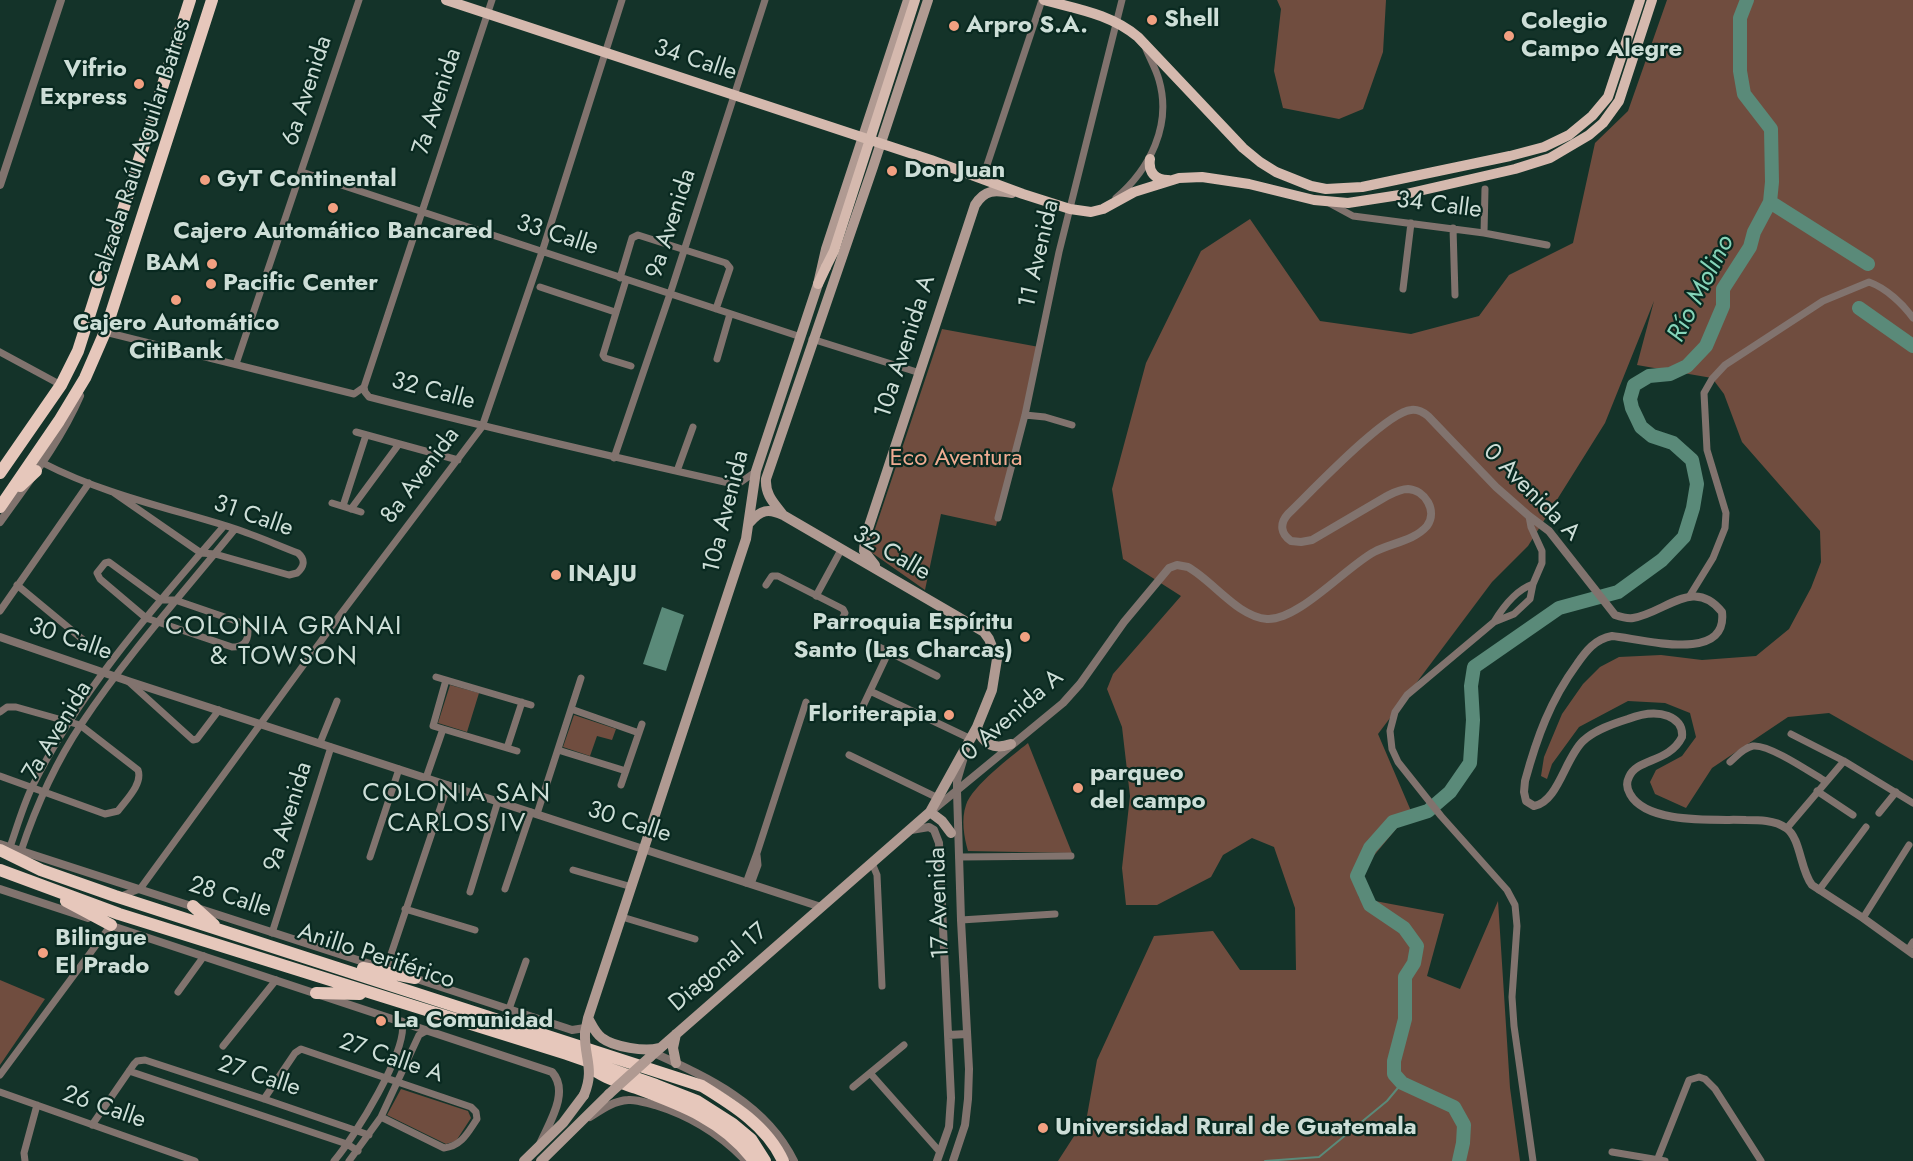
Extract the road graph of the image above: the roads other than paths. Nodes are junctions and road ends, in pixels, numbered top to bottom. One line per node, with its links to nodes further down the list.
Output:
1 (61, 0): 32 (street)
2 (190, 0): 66 (highway, Calzada Raúl Aguilar Batres)
3 (212, 0): 56 (highway, Calzada Raúl Aguilar Batres)
4 (359, 0): 29 (street, 6a Avenida)
5 (446, 0): 17 (main road, 34 Calle)
6 (492, 0): 17 (street, 7a Avenida)
7 (622, 0): 21 (street, 8a Avenida)
8 (765, 0): 22 (street, 9a Avenida)
9 (908, 0): 23 (main road, 10a Avenida)
10 (915, 0): 47 (main road, bridge)
11 (928, 0): 24 (main road, 10a Avenida)
12 (1043, 0): 18 (main road); 30 (street)
13 (1065, 0): 18 (main road)
14 (1122, 0): 19 (street, 11 Avenida)
15 (1640, 0): 20 (main road)
16 (1652, 0): 35 (main road)
17 (488, 14): 21 (main road, 34 Calle); 39 (street, 7a Avenida)
18 (1103, 16): 19 (main road)
19 (1117, 21): 20 (main road); 37 (street, 11 Avenida)
20 (1143, 44): 25 (street)
21 (605, 53): 22 (main road, 34 Calle); 45 (street, 8a Avenida)
22 (734, 96): 23 (main road, 34 Calle); 44 (street, 9a Avenida)
23 (862, 138): 24 (main road, 34 Calle); 27 (main road, 10a Avenida)
24 (881, 144): 26 (main road, 34 Calle); 28 (main road, 10a Avenida)
25 (1150, 159): 31 (main road); 38 (street)
26 (931, 160): 30 (main road, 34 Calle); 34 (main road, 34 Calle)
27 (854, 161): 28 (main road); 47 (main road, 10a Avenida)
28 (873, 167): 58 (main road, 10a Avenida)
29 (302, 172): 39 (street, 33 Calle); 61 (street, 6a Avenida)
30 (984, 174): 36 (main road, 34 Calle)
31 (1171, 180): 35 (main road); 38 (main road)
32 (0, 185)
33 (1485, 189): 42 (street)
34 (1023, 194): 36 (main road, 34 Calle); 64 (main road, 10a Avenida A)
35 (1329, 202): 40 (street, 34 Calle)
36 (1051, 203): 37 (main road, 34 Calle)
37 (1070, 209): 38 (main road, 34 Calle); 68 (street, 11 Avenida)
38 (1103, 209)
39 (422, 212): 45 (street, 33 Calle); 67 (street, 7a Avenida)
40 (1411, 223): 41 (street, 34 Calle); 49 (street)
41 (1453, 228): 42 (street, 34 Calle); 51 (street)
42 (1484, 232): 43 (street, 34 Calle)
43 (1547, 245)
44 (683, 250): 46 (street); 50 (street, 9a Avenida); 52 (street)
45 (542, 252): 46 (street, 33 Calle); 70 (street, 8a Avenida)
46 (623, 279): 50 (street, 33 Calle); 53 (street)
47 (818, 284): 57 (main road, 10a Avenida)
48 (540, 287): 53 (street)
49 (1403, 289)
50 (670, 294): 52 (street, 33 Calle); 75 (street, 9a Avenida)
51 (1455, 295)
52 (716, 309): 54 (street, 33 Calle)
53 (615, 312): 62 (street)
54 (730, 314): 57 (street, 33 Calle); 60 (street)
55 (1913, 318): 104 (street)
56 (105, 332): 61 (street, 32 Calle); 65 (highway, Calzada Raúl Aguilar Batres)
57 (801, 337): 63 (main road); 79 (main road, 10a Avenida)
58 (812, 339): 63 (main road, 10a Avenida); 64 (street)
59 (0, 352): 66 (street)
60 (717, 359)
61 (236, 364): 67 (street, 32 Calle)
62 (631, 366)
63 (801, 374): 83 (main road, 10a Avenida)
64 (920, 374): 99 (main road, 10a Avenida A)
65 (85, 378): 77 (street); 85 (highway, Calzada Raúl Aguilar Batres)
66 (61, 385): 80 (highway, Calzada Raúl Aguilar Batres)
67 (364, 387): 70 (street, 32 Calle)
68 (1024, 415): 69 (street); 91 (street, 11 Avenida)
69 (1072, 424)
70 (482, 427): 75 (street, 32 Calle); 76 (street, 8a Avenida)
71 (693, 427): 78 (street)
72 (356, 432): 73 (street)
73 (366, 435): 74 (street); 86 (street)
74 (399, 444): 76 (street); 87 (street)
75 (614, 458): 78 (street, 32 Calle)
76 (458, 460): 134 (street, 8a Avenida)
77 (39, 467): 81 (street, 31 Calle); 85 (highway); 92 (street)
78 (677, 471): 79 (street, 32 Calle)
79 (756, 471): 93 (main road, 10a Avenida)
80 (0, 473)
81 (89, 483): 82 (street, 31 Calle); 101 (street)
82 (113, 492): 94 (street, 31 Calle); 97 (street, 31 Calle)
83 (767, 494): 89 (main road, 32 Calle)
84 (332, 503): 86 (street)
85 (2, 504)
86 (343, 506): 87 (street)
87 (351, 508): 88 (street)
88 (361, 512)
89 (783, 515): 93 (main road); 96 (main road, 32 Calle)
90 (1528, 516): 100 (street); 104 (street, 0 Avenida A); 143 (street, 0 Avenida A)
91 (998, 518)
92 (0, 522)
93 (750, 522): 179 (main road, 10a Avenida)
94 (224, 526): 95 (street, 31 Calle); 97 (street, 7a Avenida)
95 (235, 529): 98 (street, 7a Avenida); 98 (street, 31 Calle)
96 (841, 550): 99 (main road, 32 Calle); 103 (street)
97 (201, 553): 98 (street, 31 Calle); 105 (street, 7a Avenida)
98 (214, 554): 106 (street, 7a Avenida)
99 (891, 578): 115 (main road, 32 Calle)
100 (1533, 584): 111 (street); 111 (street)
101 (17, 585): 107 (street); 114 (street, 30 Calle)
102 (766, 585): 103 (street)
103 (816, 596): 109 (street)
104 (1689, 597): 171 (street)
105 (160, 600): 106 (street); 108 (street, 7a Avenida); 108 (street)
106 (176, 600): 110 (street, 7a Avenida); 110 (street)
107 (0, 611)
108 (146, 618): 110 (street); 117 (street, 7a Avenida)
109 (841, 621)
110 (158, 622): 118 (street, 7a Avenida)
111 (1494, 622): 268 (street)
112 (0, 637): 117 (street, 30 Calle)
113 (879, 647): 116 (street)
114 (93, 648)
115 (994, 650): 137 (main road, 17 Avenida)
116 (889, 651): 119 (street); 124 (street)
117 (104, 672): 118 (street, 30 Calle); 133 (street, 7a Avenida)
118 (115, 676): 123 (street, 30 Calle); 136 (street, 7a Avenida)
119 (938, 676)
120 (436, 677): 122 (street)
121 (581, 678): 130 (street)
122 (446, 680): 126 (street); 138 (street)
123 (128, 681): 131 (street, 30 Calle); 131 (street, 30 Calle)
124 (870, 691): 129 (street); 141 (street)
125 (337, 702): 142 (street, 9a Avenida)
126 (522, 702): 128 (street); 145 (street)
127 (806, 702): 190 (street)
128 (531, 705)
129 (863, 706)
130 (571, 709): 139 (street); 146 (street)
131 (219, 710): 134 (street, 30 Calle)
132 (0, 712): 133 (street)
133 (69, 720): 136 (street); 158 (street, 7a Avenida)
134 (260, 723): 142 (street, 30 Calle); 193 (street, 8a Avenida)
135 (642, 724): 139 (street)
136 (80, 725): 159 (street, 7a Avenida); 159 (street)
137 (977, 727): 141 (main road, 17 Avenida); 143 (main road)
138 (442, 729): 145 (street); 154 (street)
139 (639, 733): 152 (street)
140 (1791, 734): 149 (street)
141 (970, 742): 160 (street, 17 Avenida); 163 (main road, Diagonal 17)
142 (320, 743): 144 (street, 30 Calle)
143 (1011, 744): 160 (street, 0 Avenida A)
144 (331, 747): 151 (street, 30 Calle); 208 (street, 9a Avenida)
145 (507, 748): 147 (street)
146 (558, 750): 152 (street); 167 (street)
147 (517, 751)
148 (849, 755): 163 (street)
149 (1844, 761): 155 (street); 162 (street)
150 (1730, 762): 155 (street)
151 (399, 769): 154 (street, 30 Calle); 183 (street)
152 (626, 771): 157 (street)
153 (0, 776): 158 (street)
154 (426, 778): 156 (street, 30 Calle)
155 (1825, 781): 161 (street)
156 (448, 785): 164 (street, 30 Calle); 200 (street)
157 (621, 785)
158 (32, 787): 159 (street); 178 (street, 7a Avenida)
159 (44, 791): 180 (street, 7a Avenida)
160 (957, 791): 166 (street, Diagonal 17); 176 (street, 17 Avenida)
161 (1816, 791): 169 (street); 171 (street)
162 (1896, 792): 165 (street); 168 (street)
163 (938, 798): 166 (main road, Diagonal 17)
164 (498, 801): 167 (street, 30 Calle); 196 (street)
165 (1913, 803)
166 (930, 812): 172 (main road, Diagonal 17); 173 (main road)
167 (534, 813): 179 (street, 30 Calle); 194 (street)
168 (1879, 813)
169 (1853, 815)
170 (1866, 827): 195 (street)
171 (1787, 828): 195 (street)
172 (910, 830): 174 (street, 17 Avenida); 185 (main road, Diagonal 17)
173 (951, 833): 174 (street); 176 (street)
174 (939, 843): 228 (street, 17 Avenida)
175 (0, 844): 178 (street, 28 Calle)
176 (958, 844): 184 (street, 17 Avenida)
177 (1909, 845): 203 (street)
178 (5, 849): 180 (street, 28 Calle); 187 (highway)
179 (644, 849): 190 (street, 30 Calle); 191 (main road, 10a Avenida)
180 (21, 851): 193 (street, 28 Calle)
181 (0, 856): 187 (main road, Anillo Periférico)
182 (1071, 856): 184 (street)
183 (370, 857)
184 (959, 857): 204 (street, 17 Avenida)
185 (872, 863): 199 (main road, Diagonal 17); 218 (street)
186 (0, 870): 189 (highway, Anillo Periférico)
187 (41, 870): 197 (highway, Anillo Periférico)
188 (573, 870): 191 (street)
189 (23, 878): 205 (highway); 221 (highway, Anillo Periférico)
190 (749, 883): 199 (street, 30 Calle)
191 (632, 887): 202 (main road, 10a Avenida)
192 (0, 889): 205 (street)
193 (140, 889): 197 (street); 198 (street, 28 Calle)
194 (505, 889)
195 (1819, 890): 203 (street)
196 (470, 892)
197 (115, 896): 206 (highway, Anillo Periférico)
198 (193, 906): 206 (highway); 208 (street, 28 Calle)
199 (821, 907): 226 (main road, Diagonal 17)
200 (405, 909): 207 (street); 215 (street)
201 (1055, 914): 204 (street)
202 (622, 917): 209 (street); 224 (main road, 10a Avenida)
203 (1863, 918): 211 (street)
204 (961, 920): 227 (street, 17 Avenida)
205 (111, 925): 212 (street); 236 (street)
206 (220, 929): 213 (highway, Anillo Periférico)
207 (475, 930)
208 (272, 933): 215 (street, 28 Calle)
209 (695, 939)
210 (1913, 942): 211 (street)
211 (1910, 952)
212 (204, 956): 217 (street); 219 (street)
213 (310, 958): 216 (highway); 264 (highway, Anillo Periférico)
214 (526, 961): 222 (street)
215 (386, 969): 216 (street, 28 Calle)
216 (415, 978): 222 (street, 28 Calle)
217 (276, 980): 220 (street); 230 (street)
218 (882, 986)
219 (178, 992)
220 (316, 993): 221 (highway); 223 (street)
221 (375, 994): 263 (highway, Anillo Periférico)
222 (509, 1009): 224 (street, 28 Calle)
223 (402, 1021): 225 (street); 237 (street)
224 (586, 1026): 231 (main road); 233 (main road, bridge)
225 (428, 1030): 238 (street); 249 (street)
226 (676, 1033): 231 (main road, Diagonal 17); 232 (main road)
227 (967, 1034): 228 (street); 267 (street, 17 Avenida)
228 (948, 1035): 251 (street, 17 Avenida)
229 (904, 1045): 235 (street)
230 (224, 1046)
231 (654, 1053): 232 (street); 244 (main road, Diagonal 17, bridge)
232 (676, 1063): 265 (street)
233 (590, 1067): 249 (main road, bridge); 262 (highway)
234 (129, 1071): 241 (street, 27 Calle); 245 (street); 248 (street, 27 Calle)
235 (870, 1073): 239 (street); 251 (street)
236 (0, 1075)
237 (384, 1079): 238 (street, 27 Calle A); 241 (street, 27 Calle A); 246 (street)
238 (398, 1083): 243 (street); 243 (street, 27 Calle A)
239 (853, 1087)
240 (0, 1092): 242 (street, 26 Calle)
241 (264, 1099): 246 (street, 27 Calle)
242 (37, 1105): 245 (street, 26 Calle); 255 (street)
243 (381, 1117): 247 (street)
244 (582, 1122): 253 (main road, Diagonal 17); 261 (street)
245 (92, 1125): 256 (street, 26 Calle)
246 (357, 1130): 247 (street, 27 Calle); 248 (street)
247 (369, 1135): 250 (street)
248 (347, 1144): 250 (street, 27 Calle); 257 (street)
249 (539, 1147): 259 (main road)
250 (358, 1151): 258 (street)
251 (940, 1152): 266 (street, 17 Avenida)
252 (1612, 1152): 254 (street)
253 (550, 1156): 260 (main road, Diagonal 17)
254 (1661, 1160): 269 (street)
255 (25, 1161)
256 (195, 1161)
257 (334, 1161)
258 (349, 1161)
259 (524, 1161)
260 (540, 1161)
261 (746, 1161)
262 (754, 1161)
263 (765, 1161)
264 (783, 1161)
265 (794, 1161)
266 (937, 1161)
267 (953, 1161)
268 (1533, 1161)
269 (1761, 1161)

